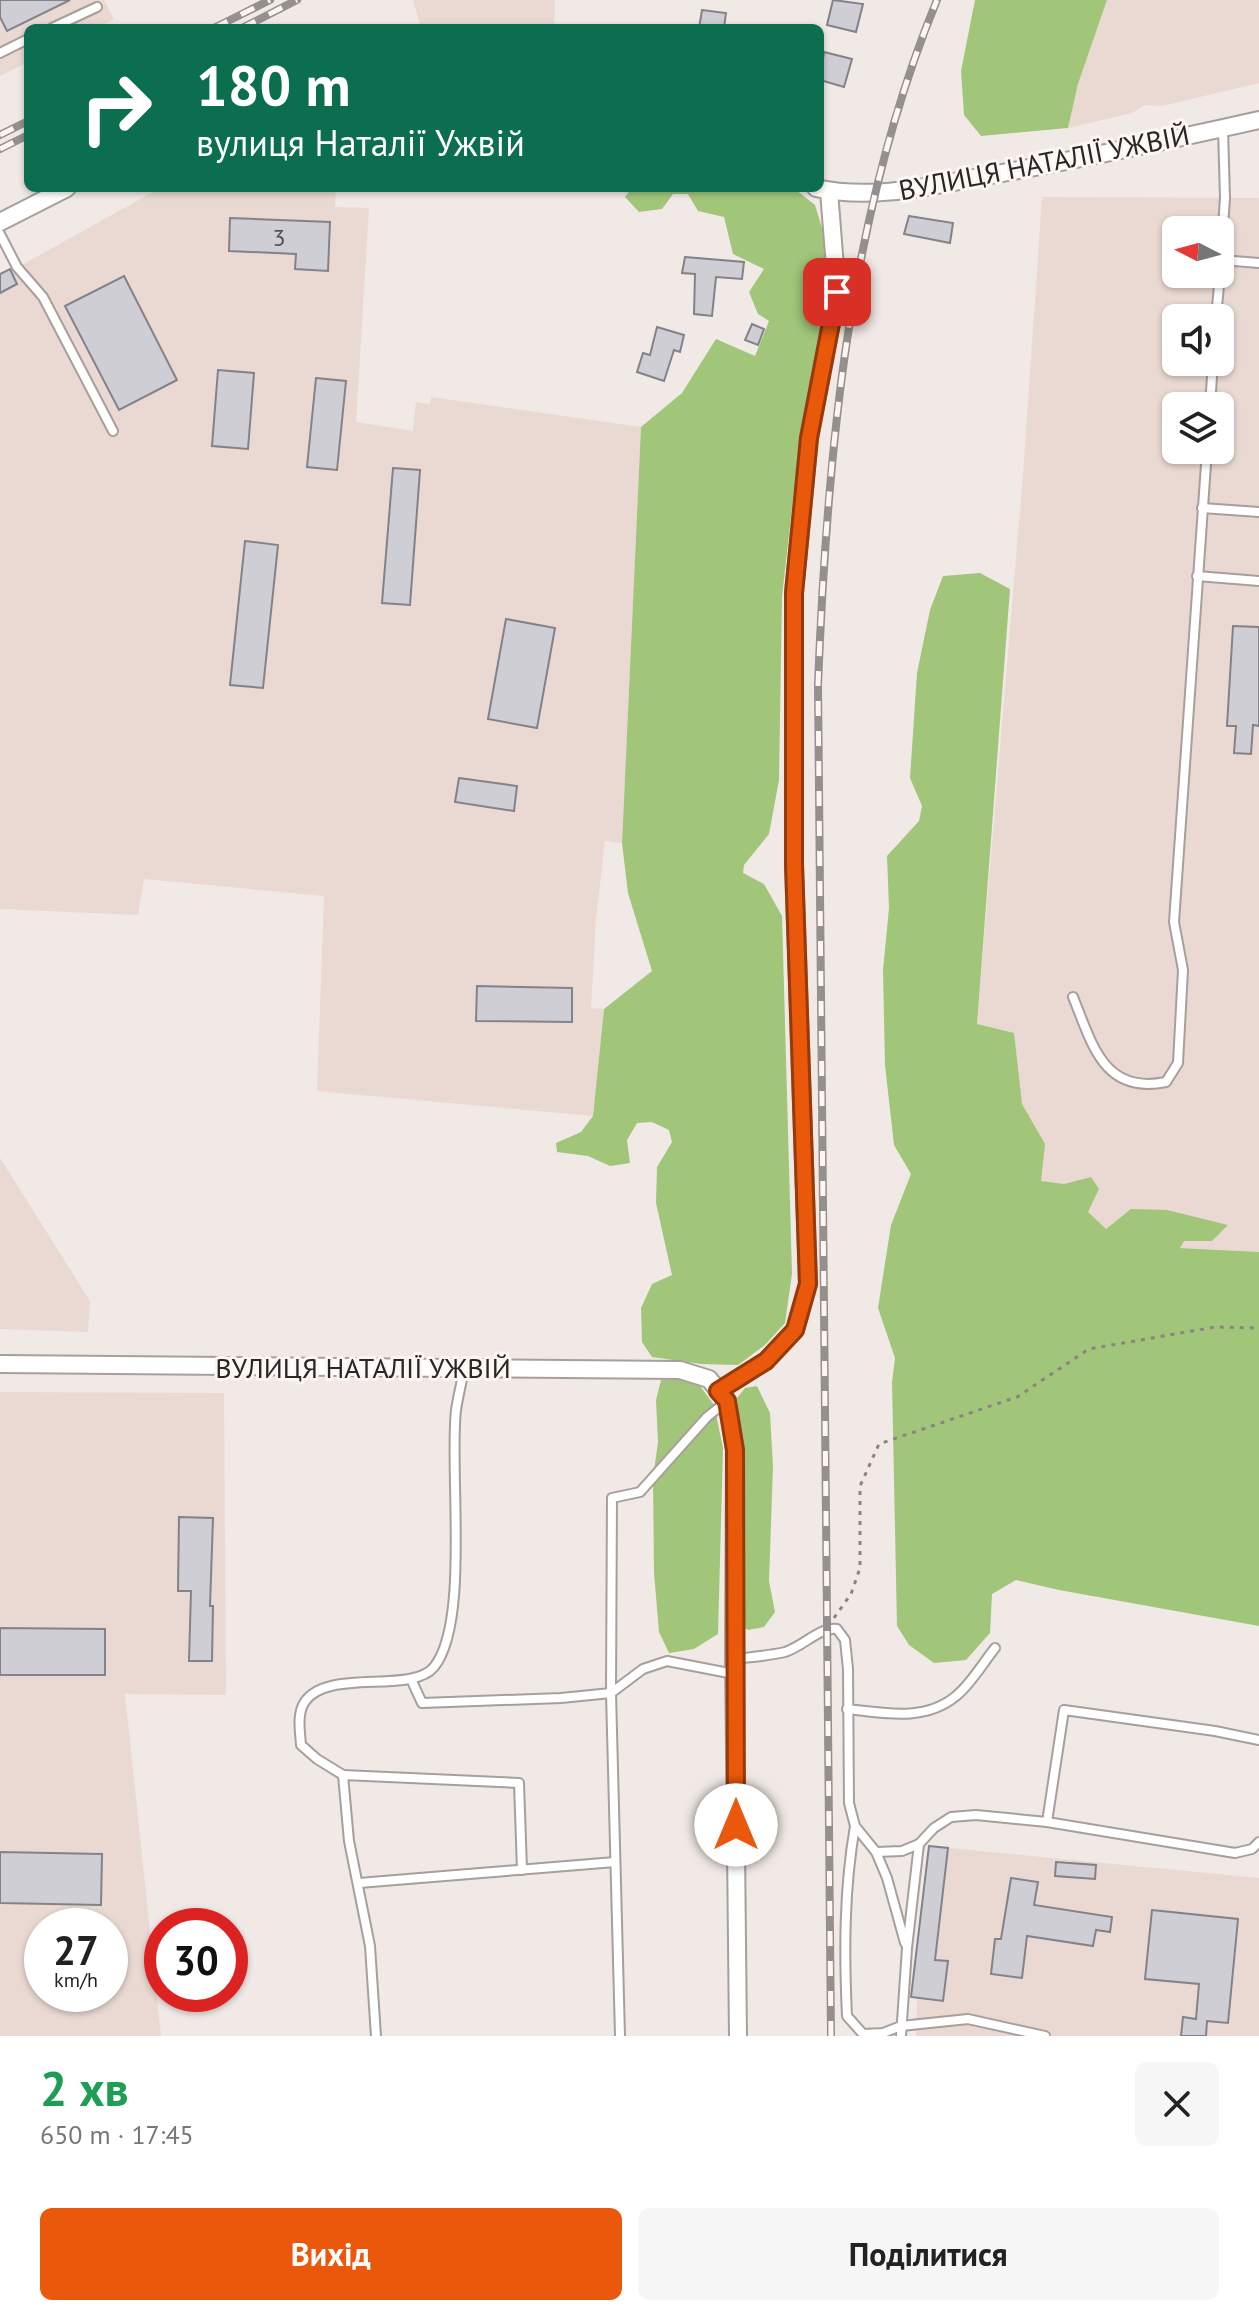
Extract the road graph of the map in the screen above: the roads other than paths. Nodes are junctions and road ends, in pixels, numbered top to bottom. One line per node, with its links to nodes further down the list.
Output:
1 (97, 7): 2 (lane)
2 (61, 24)
3 (24, 41): 4 (lane)
4 (0, 53)
5 (1259, 120): 6 (street, ВУЛИЦЯ НАТАЛІЇ УЖВІЙ)
6 (1223, 128): 7 (street, ВУЛИЦЯ НАТАЛІЇ УЖВІЙ); 10 (lane)
7 (824, 189)
8 (59, 192): 11 (street)
9 (822, 192): 24 (street, ВУЛИЦЯ НАТАЛІЇ УЖВІЙ)
10 (1224, 216)
11 (0, 222)
12 (0, 234): 15 (lane)
13 (1234, 261): 14 (lane)
14 (1259, 263)
15 (113, 431)
16 (1206, 464): 17 (lane)
17 (1202, 508): 18 (lane); 19 (lane)
18 (1259, 512)
19 (1197, 576): 20 (lane); 21 (lane)
20 (1259, 581)
21 (1073, 997)
22 (0, 1364): 23 (street, ВУЛИЦЯ НАТАЛІЇ УЖВІЙ)
23 (464, 1368): 24 (street, ВУЛИЦЯ НАТАЛІЇ УЖВІЙ); 27 (lane)
24 (722, 1396): 26 (street); 28 (lane)
25 (995, 1648): 29 (lane)
26 (734, 1666): 28 (lane); 29 (lane); 44 (street)
27 (411, 1679): 28 (lane); 31 (lane)
28 (611, 1693): 37 (lane)
29 (847, 1709): 33 (lane)
30 (1259, 1740): 32 (lane)
31 (343, 1775): 38 (lane); 39 (lane)
32 (1047, 1822): 34 (lane); 35 (lane)
33 (855, 1826): 36 (lane); 41 (lane)
34 (1259, 1842)
35 (919, 1844): 36 (lane); 40 (lane)
36 (876, 1852): 40 (lane)
37 (615, 1862): 38 (lane); 43 (lane)
38 (522, 1870): 39 (lane)
39 (359, 1883): 42 (lane)
40 (907, 1948): 41 (lane)
41 (901, 2031): 45 (lane)
42 (376, 2036)
43 (620, 2036)
44 (738, 2036)
45 (1045, 2036)

